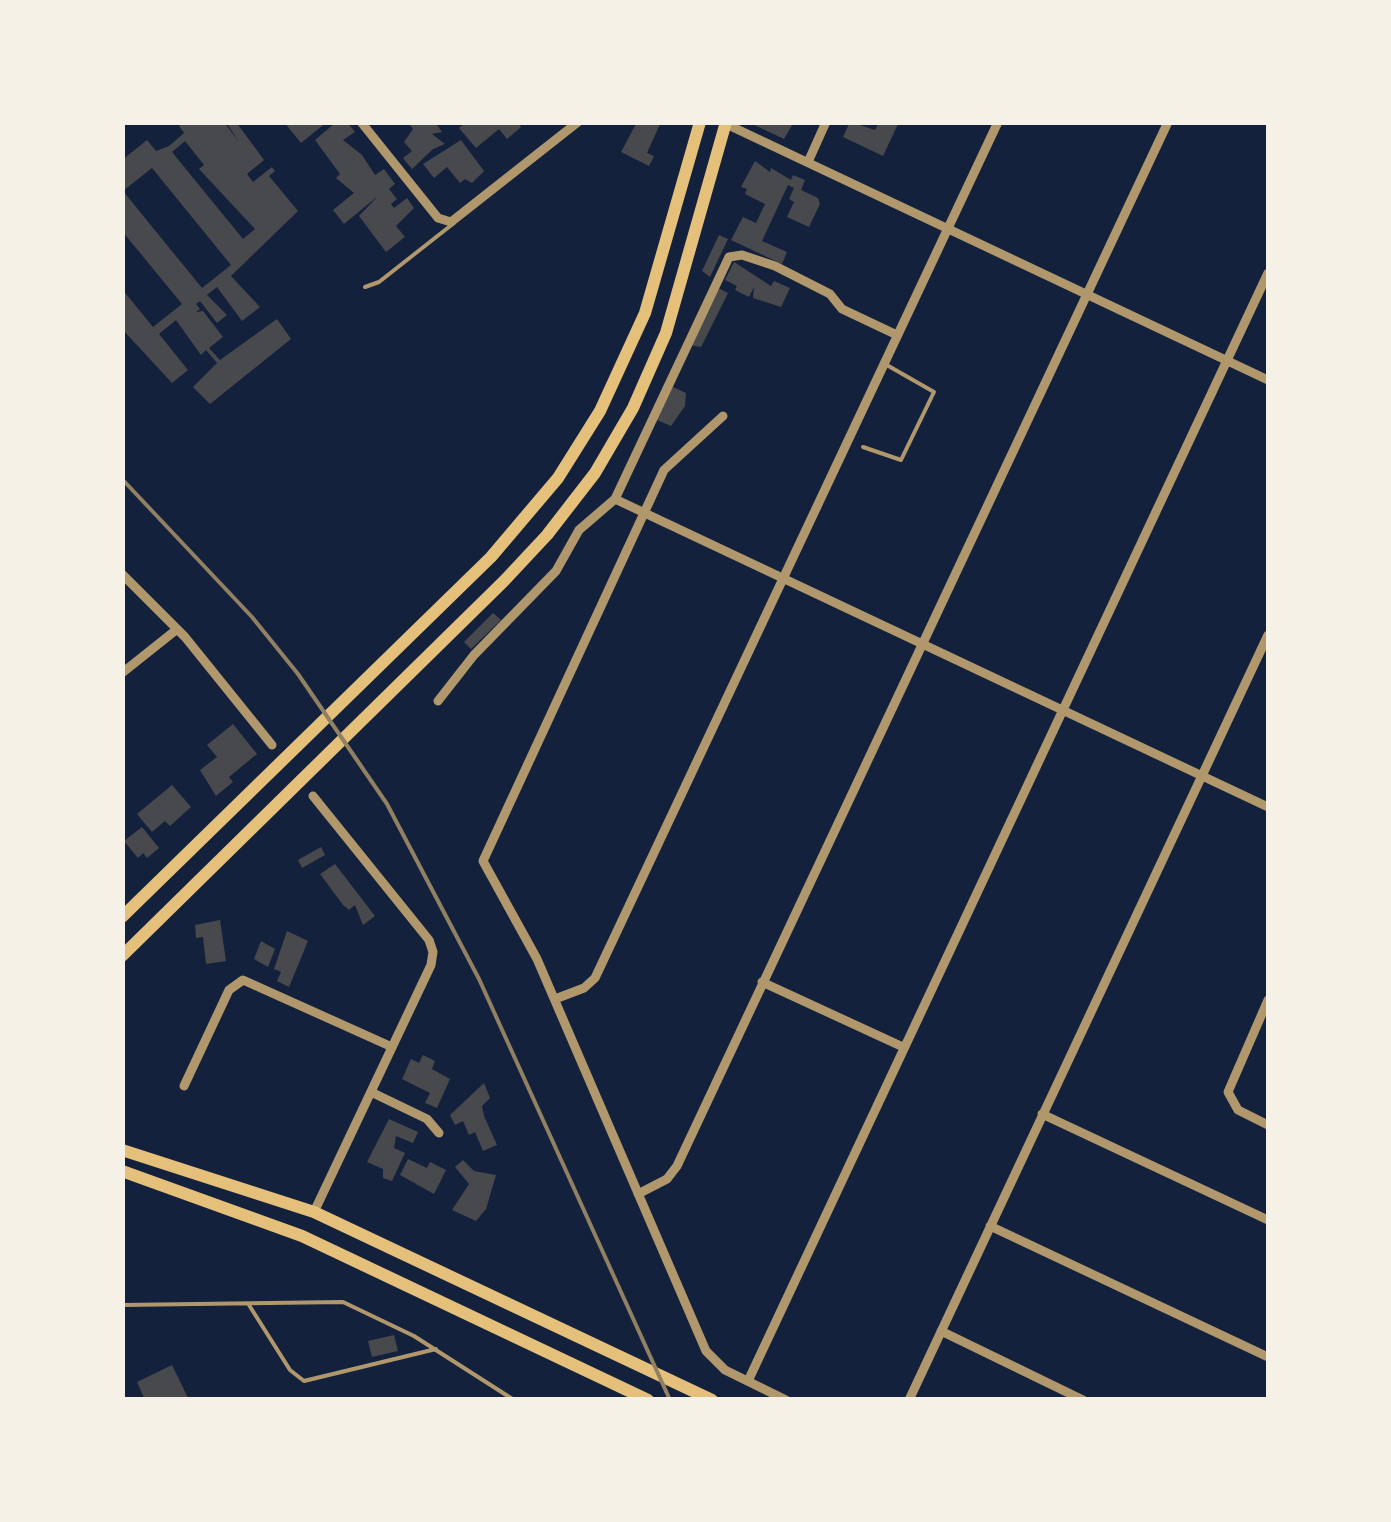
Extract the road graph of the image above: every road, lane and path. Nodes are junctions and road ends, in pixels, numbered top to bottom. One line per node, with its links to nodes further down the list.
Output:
1 (361, 122): 9 (street)
2 (578, 122): 9 (street)
3 (700, 122): 34 (main road)
4 (826, 122): 8 (street)
5 (998, 122): 10 (street)
6 (1168, 122): 13 (street)
7 (725, 123): 8 (street); 35 (main road)
8 (808, 162): 10 (street)
9 (462, 217): 12 (lane)
10 (948, 229): 13 (street); 14 (street)
11 (1268, 273): 15 (street)
12 (365, 287)
13 (1087, 294): 15 (street); 26 (street)
14 (897, 335): 16 (street); 20 (street)
15 (1228, 361): 17 (street); 29 (street)
16 (884, 363): 19 (lane); 23 (street)
17 (1268, 380)
18 (724, 416): 21 (street)
19 (863, 447)
20 (615, 499): 21 (street); 28 (street)
21 (644, 511): 23 (street); 37 (street)
22 (122, 574): 24 (street)
23 (784, 578): 26 (street); 37 (street)
24 (176, 630): 27 (street); 30 (street)
25 (1268, 635): 31 (street)
26 (923, 644): 29 (street); 36 (street)
27 (122, 673)
28 (438, 701)
29 (1062, 710): 31 (street); 39 (street)
30 (272, 745)
31 (1202, 775): 33 (street); 43 (street)
32 (313, 796): 40 (street)
33 (1268, 806)
34 (122, 916)
35 (122, 956)
36 (762, 982): 39 (street); 48 (street)
37 (555, 999): 48 (street)
38 (1268, 1000): 44 (street)
39 (903, 1047): 57 (street)
40 (392, 1048): 41 (street); 42 (street)
41 (184, 1086)
42 (371, 1092): 45 (street); 49 (street)
43 (1042, 1114): 50 (street); 51 (street)
44 (1268, 1126)
45 (438, 1134)
46 (122, 1150): 49 (main road)
47 (122, 1171): 60 (main road)
48 (638, 1194): 57 (street)
49 (314, 1212): 61 (main road)
50 (1268, 1220)
51 (990, 1226): 54 (street); 56 (street)
52 (248, 1303): 53 (lane); 55 (lane); 55 (lane)
53 (122, 1305)
54 (940, 1331): 58 (street); 63 (street)
55 (436, 1349): 59 (lane)
56 (1268, 1357)
57 (748, 1382): 62 (street)
58 (1082, 1399)
59 (514, 1400)
60 (648, 1400)
61 (712, 1400)
62 (786, 1400)
63 (909, 1400)

